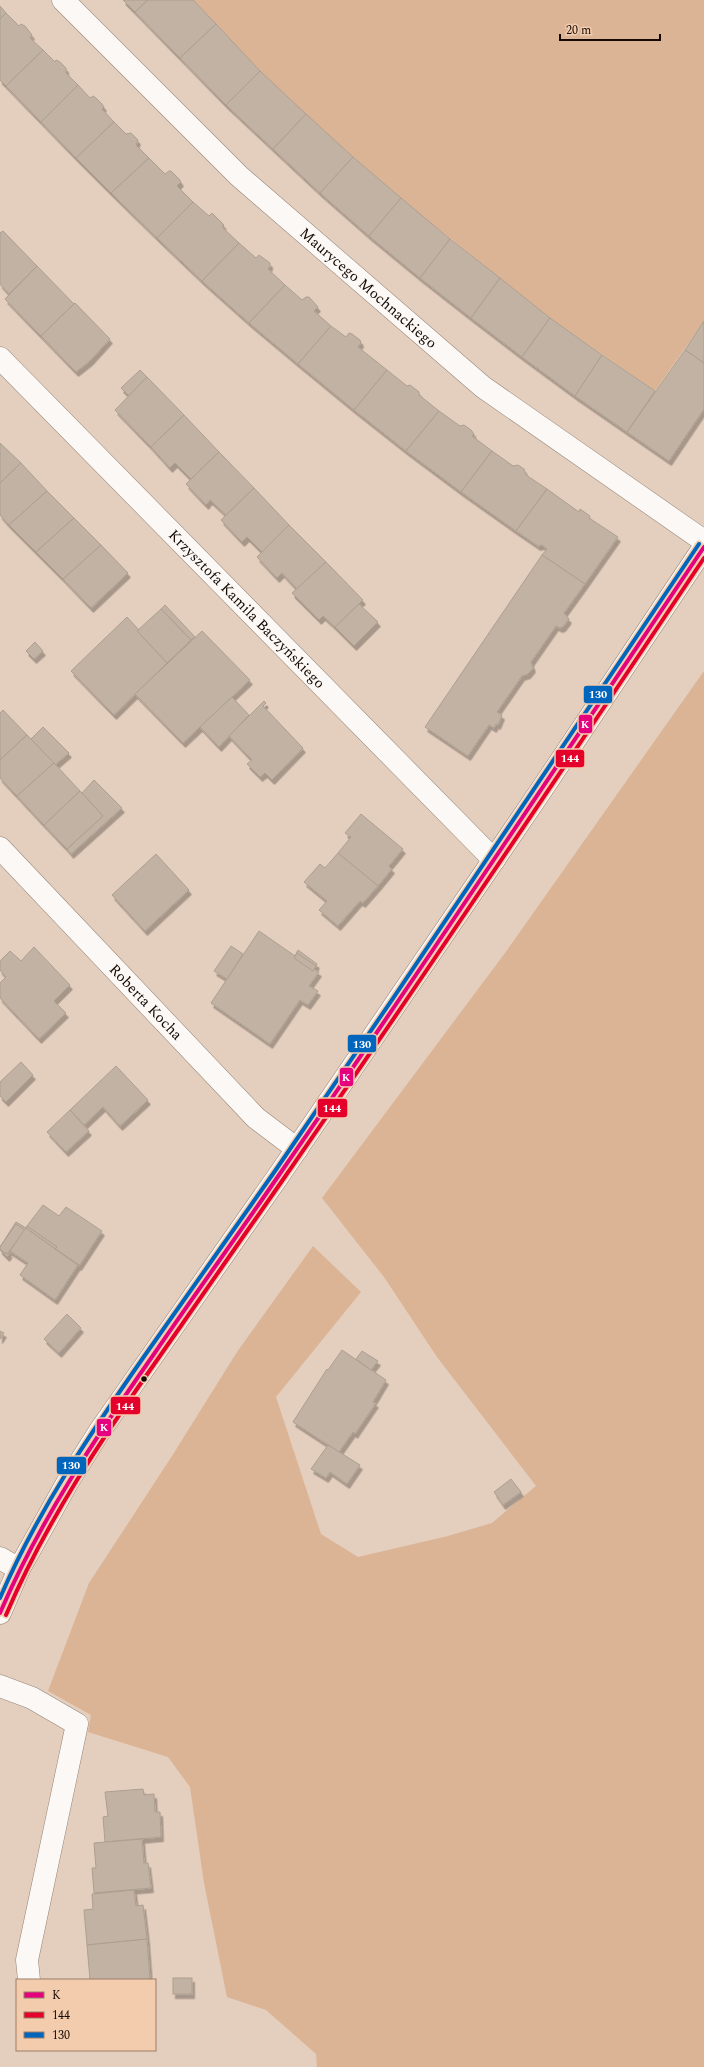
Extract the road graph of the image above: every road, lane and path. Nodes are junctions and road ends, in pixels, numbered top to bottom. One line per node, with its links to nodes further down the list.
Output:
1 (63, 0): 3 (street, Maurycego Mochnackiego)
2 (0, 358): 6 (street, Krzysztofa Kamila Baczyńskiego)
3 (704, 542)
4 (704, 547): 6 (street)
5 (0, 848): 7 (street, Roberta Kocha)
6 (494, 860): 7 (street)
7 (297, 1149): 9 (street)
8 (0, 1558): 9 (street)
9 (19, 1569): 10 (street)
10 (0, 1613)
11 (0, 1686): 12 (street)
12 (30, 1979)

